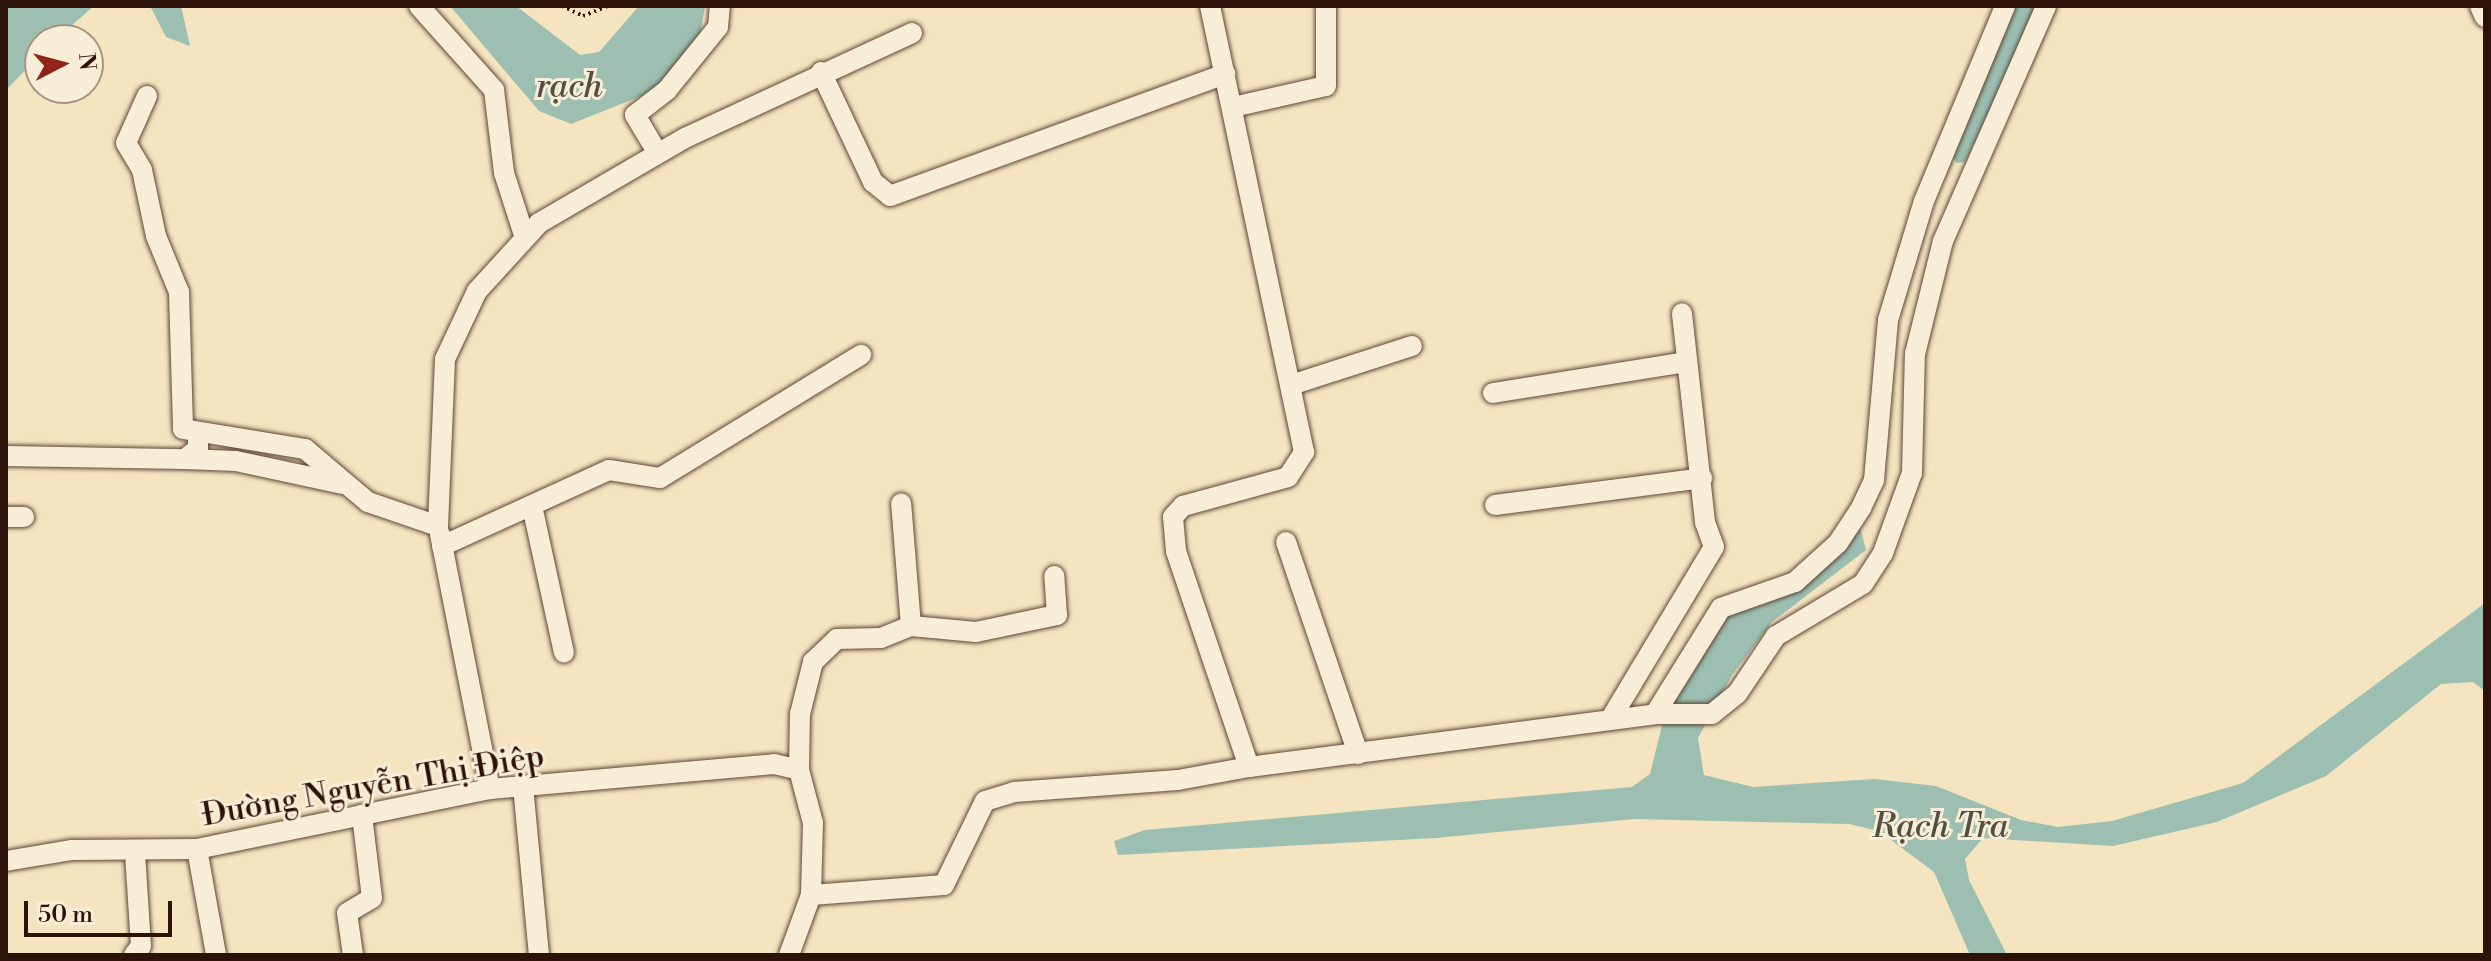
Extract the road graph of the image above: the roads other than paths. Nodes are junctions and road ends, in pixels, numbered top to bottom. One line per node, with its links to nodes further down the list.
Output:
1 (419, 6): 15 (street)
2 (720, 6): 14 (street)
3 (1210, 6): 11 (street)
4 (1326, 6): 13 (street)
5 (2005, 6): 35 (street)
6 (2046, 6): 35 (street)
7 (2480, 6): 8 (street)
8 (2485, 17)
9 (912, 33): 10 (street)
10 (821, 72): 11 (street); 14 (street)
11 (1226, 74): 13 (street)
12 (147, 96): 22 (street)
13 (1233, 107): 20 (street)
14 (657, 152): 15 (street)
15 (525, 238): 30 (street)
16 (1682, 313): 19 (street)
17 (1412, 346): 20 (street)
18 (861, 355): 29 (street)
19 (1686, 362): 21 (street); 25 (street)
20 (1291, 385): 38 (street)
21 (1493, 393)
22 (198, 433): 24 (street); 26 (street)
23 (6, 456): 24 (street)
24 (185, 459): 26 (street)
25 (1702, 478): 28 (street); 36 (street)
26 (349, 485): 30 (street)
27 (901, 503): 33 (street)
28 (1495, 505)
29 (532, 506): 30 (street); 34 (street)
30 (440, 536): 41 (street)
31 (1286, 542): 37 (street)
32 (1054, 576): 33 (street)
33 (911, 626): 39 (street)
34 (564, 653)
35 (1658, 714): 36 (street)
36 (1610, 720): 37 (street)
37 (1358, 754): 38 (street)
38 (1249, 767): 46 (street)
39 (799, 770): 40 (street, Đường Nguyễn Thị Điệp); 46 (street)
40 (523, 786): 41 (street, Đường Nguyễn Thị Điệp); 50 (street)
41 (490, 789): 42 (street, Đường Nguyễn Thị Điệp)
42 (362, 815): 43 (street, Đường Nguyễn Thị Điệp); 49 (street)
43 (197, 849): 44 (street, Đường Nguyễn Thị Điệp); 48 (street)
44 (135, 854): 45 (street, Đường Nguyễn Thị Điệp); 47 (street)
45 (6, 861)
46 (811, 895): 51 (street)
47 (134, 955)
48 (216, 955)
49 (353, 955)
50 (539, 955)
51 (789, 955)

